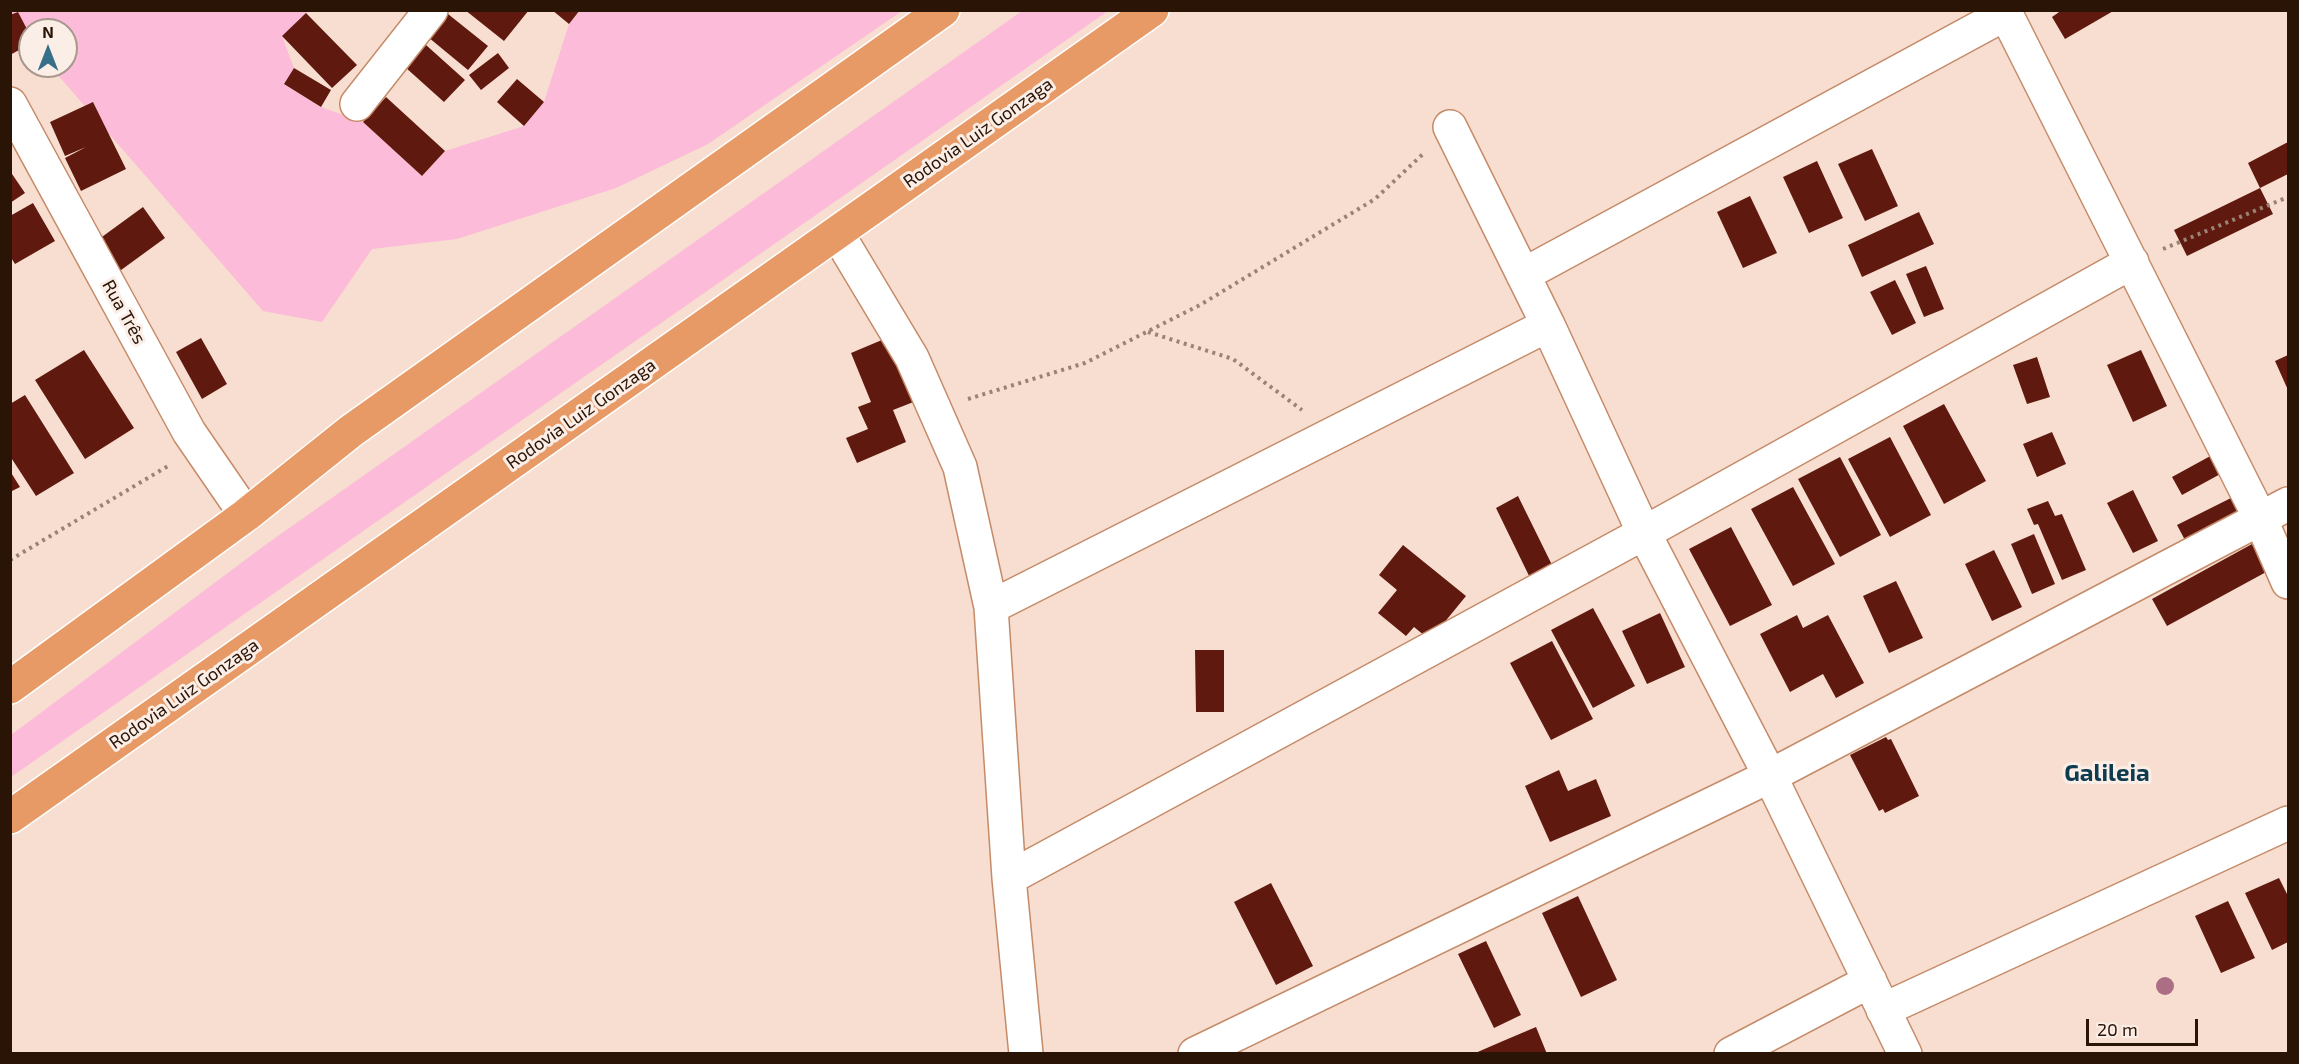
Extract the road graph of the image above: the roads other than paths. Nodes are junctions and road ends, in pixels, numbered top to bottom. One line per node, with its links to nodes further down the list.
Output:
1 (431, 10): 6 (street)
2 (943, 10): 13 (highway)
3 (1152, 10): 8 (highway, Rodovia Luiz Gonzaga)
4 (2004, 12): 9 (street); 10 (street)
5 (10, 104): 13 (street, Rua Três)
6 (357, 104)
7 (1450, 128): 10 (street)
8 (837, 233): 16 (street); 19 (highway, Rodovia Luiz Gonzaga)
9 (2132, 262): 12 (street); 14 (street)
10 (1523, 275): 11 (street)
11 (1548, 325): 14 (street); 16 (street)
12 (2274, 511): 15 (street); 18 (street)
13 (246, 515): 17 (highway)
14 (1644, 533): 18 (street); 21 (street)
15 (2289, 582)
16 (991, 607): 21 (street)
17 (10, 687)
18 (1770, 776): 22 (street); 24 (street)
19 (10, 817)
20 (2289, 823): 22 (street)
21 (1009, 878): 23 (street)
22 (1876, 995): 25 (street); 26 (street)
23 (1026, 1053)
24 (1195, 1053)
25 (1731, 1053)
26 (1905, 1053)

